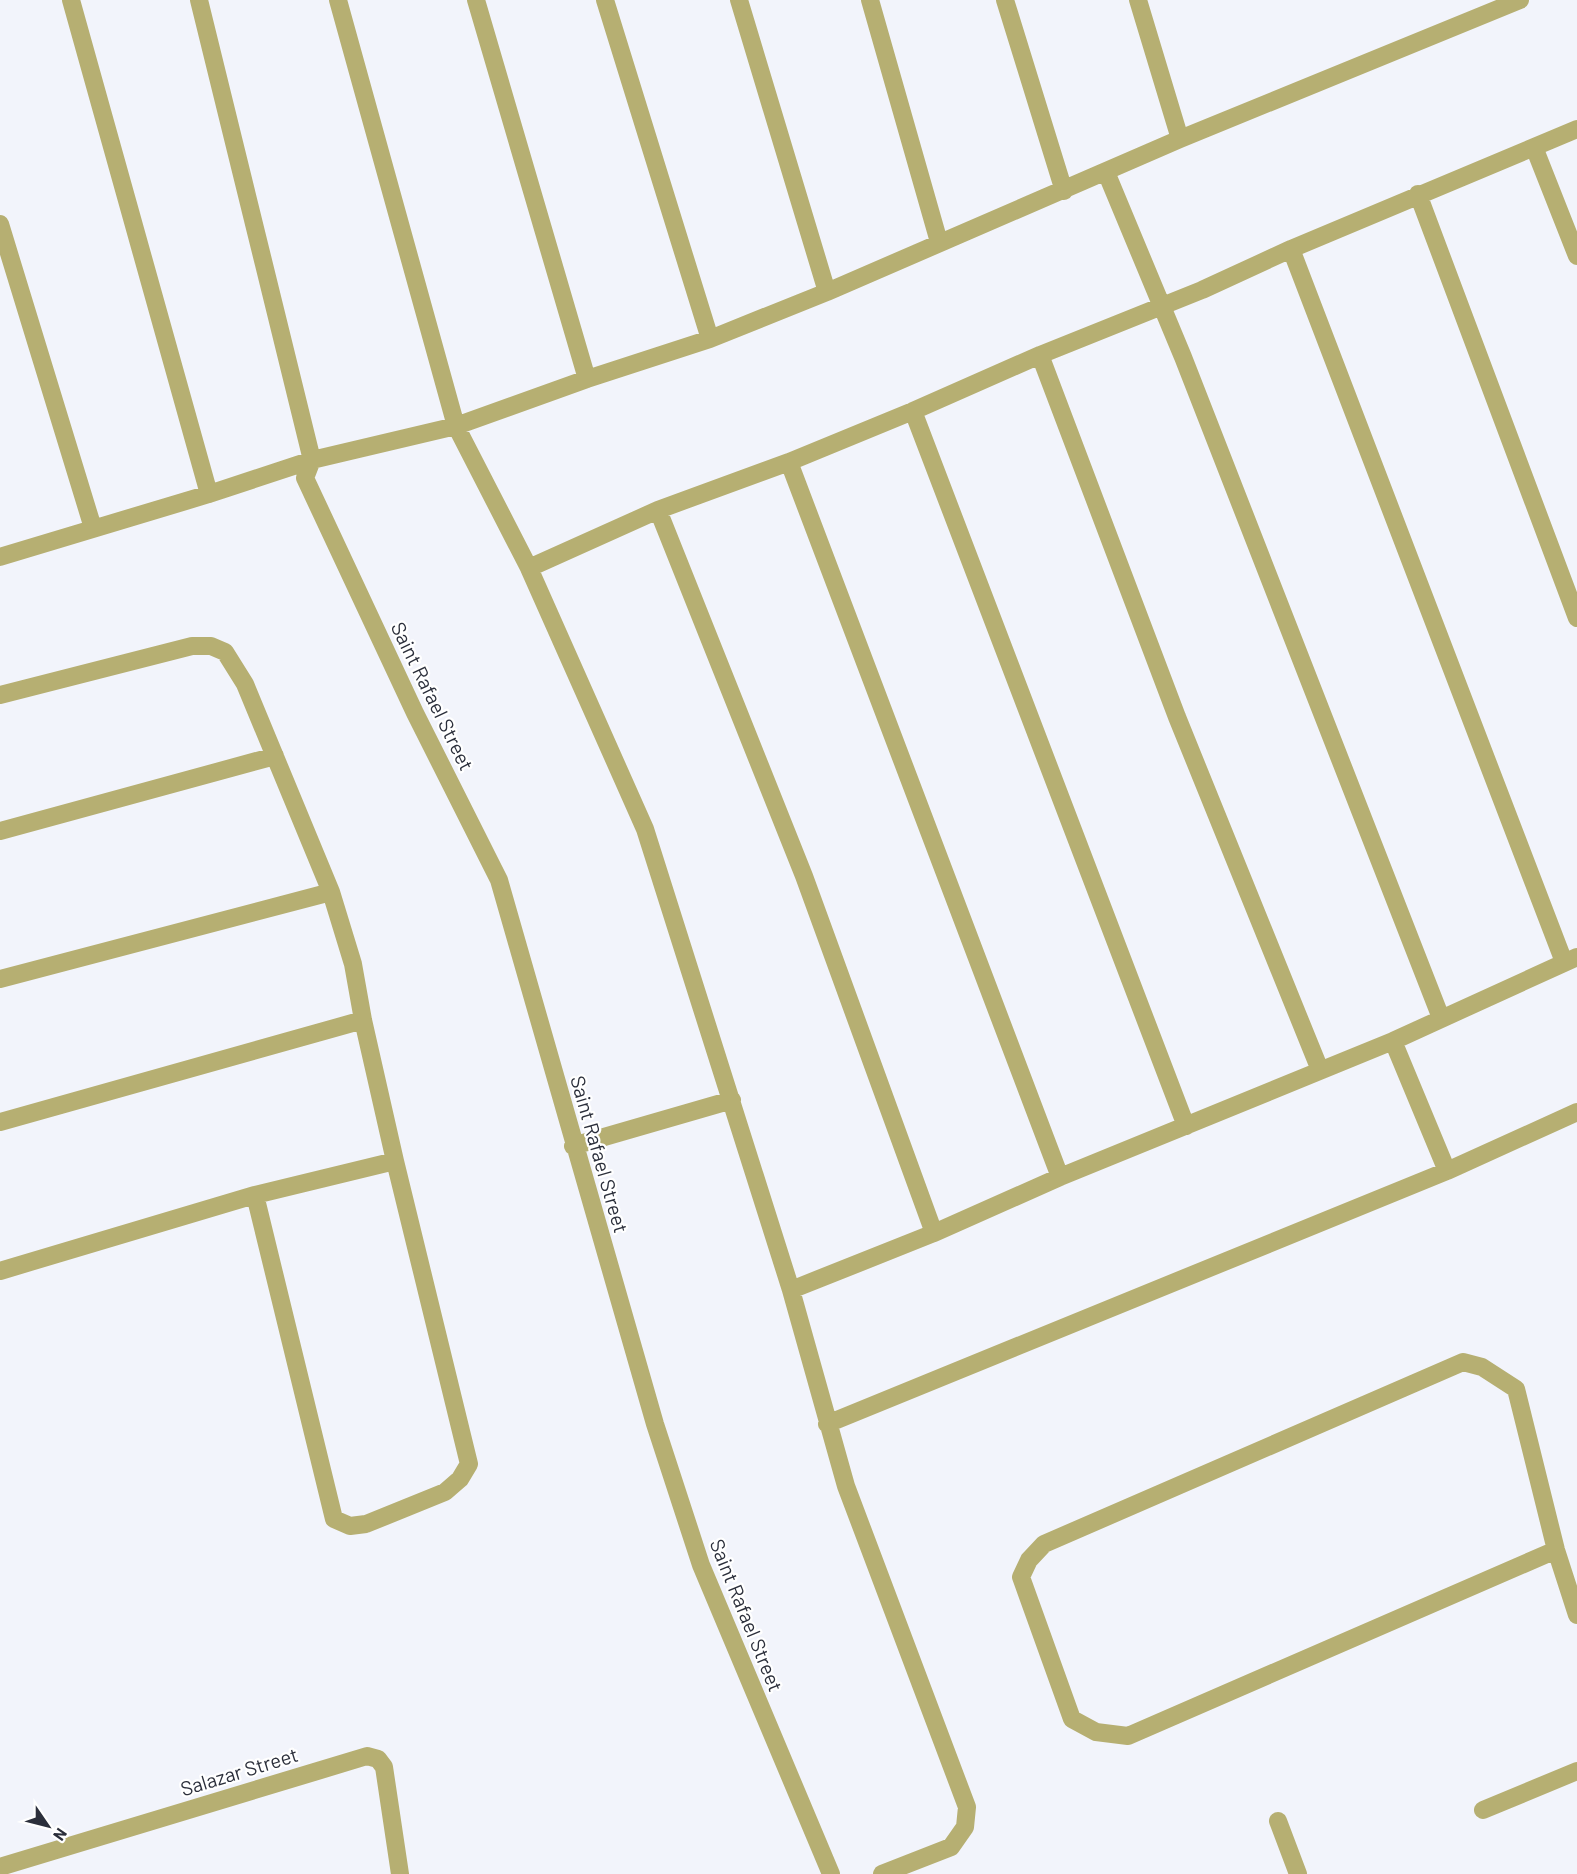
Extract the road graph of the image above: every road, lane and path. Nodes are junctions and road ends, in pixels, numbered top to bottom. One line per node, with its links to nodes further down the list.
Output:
1 (71, 0): 30 (street)
2 (200, 0): 28 (street)
3 (338, 0): 27 (street)
4 (476, 0): 25 (street)
5 (605, 0): 23 (street)
6 (739, 0): 21 (street)
7 (870, 0): 18 (street)
8 (1005, 0): 15 (street)
9 (1138, 0): 12 (street)
10 (1520, 0): 12 (street)
11 (1577, 129): 13 (street)
12 (1180, 138): 14 (street)
13 (1534, 147): 16 (street); 20 (street)
14 (1106, 172): 15 (street); 22 (street)
15 (1064, 190): 18 (street)
16 (1418, 194): 19 (street); 35 (street)
17 (0, 224): 32 (street)
18 (939, 242): 21 (street)
19 (1291, 249): 22 (street); 40 (street)
20 (1577, 256)
21 (828, 292): 23 (street)
22 (1162, 306): 24 (street); 42 (street)
23 (710, 339): 25 (street)
24 (1041, 355): 26 (street); 45 (street)
25 (587, 379): 27 (street)
26 (913, 411): 29 (street); 49 (street)
27 (456, 426): 28 (street); 34 (street)
28 (312, 460): 30 (street); 50 (street, Saint Rafael Street)
29 (789, 462): 31 (street); 53 (street)
30 (209, 494): 32 (street)
31 (657, 510): 34 (street); 55 (street)
32 (93, 528): 33 (street)
33 (0, 557)
34 (529, 568): 46 (street)
35 (1577, 618)
36 (0, 695): 37 (street)
37 (275, 756): 38 (street); 39 (street)
38 (0, 831)
39 (332, 892): 41 (street); 43 (street)
40 (1571, 960): 42 (street)
41 (0, 979)
42 (1440, 1018): 44 (street)
43 (363, 1020): 48 (street); 51 (street)
44 (1393, 1041): 45 (street); 52 (street)
45 (1320, 1070): 49 (street)
46 (732, 1100): 50 (street); 57 (street)
47 (1576, 1115): 52 (street)
48 (0, 1122)
49 (1186, 1126): 53 (street)
50 (573, 1146): 66 (street, Saint Rafael Street)
51 (394, 1161): 54 (street); 54 (street)
52 (1447, 1171): 58 (street)
53 (1060, 1177): 55 (street)
54 (255, 1195): 56 (street)
55 (934, 1233): 57 (street)
56 (0, 1271)
57 (791, 1290): 58 (street)
58 (827, 1424): 67 (street)
59 (1556, 1550): 59 (street); 60 (street)
60 (1577, 1615)
61 (1577, 1771): 62 (street)
62 (1483, 1810)
63 (1278, 1821): 68 (street)
64 (0, 1867): 65 (street, Salazar Street)
65 (400, 1874)
66 (831, 1874)
67 (882, 1874)
68 (1298, 1874)

